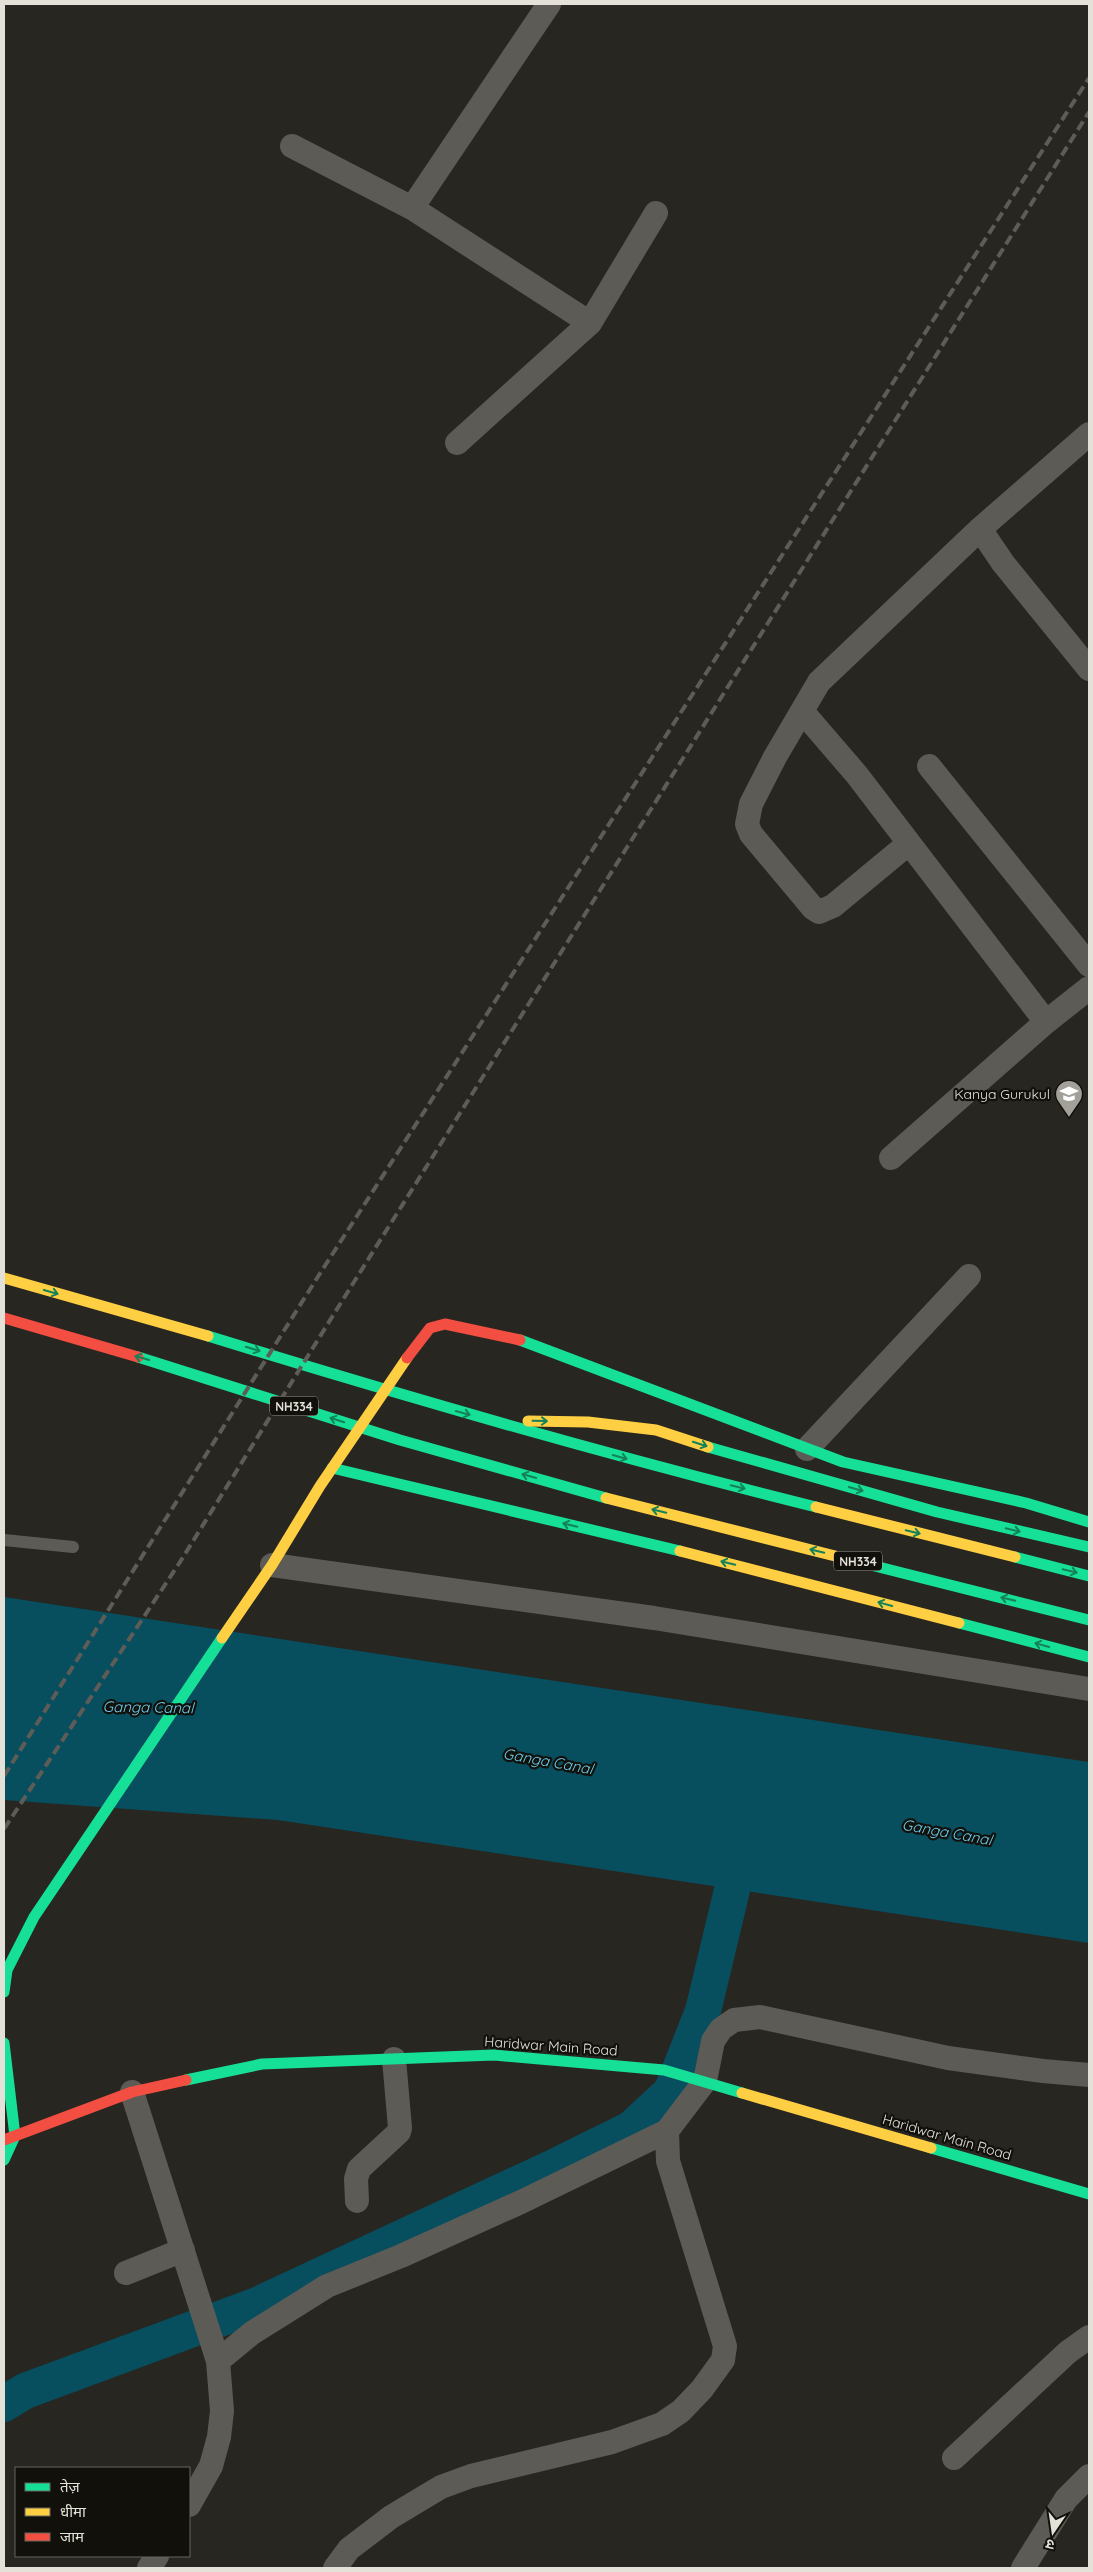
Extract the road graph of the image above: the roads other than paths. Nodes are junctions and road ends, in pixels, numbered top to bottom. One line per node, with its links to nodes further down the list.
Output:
1 (549, 4): 3 (street)
2 (292, 146): 3 (street)
3 (412, 208): 5 (street)
4 (656, 213): 5 (street)
5 (590, 323): 7 (street)
6 (1089, 434): 8 (street)
7 (457, 443)
8 (980, 529): 9 (street); 10 (street)
9 (1089, 669)
10 (802, 711): 12 (street); 12 (street)
11 (929, 766): 13 (street)
12 (908, 844): 15 (street)
13 (1089, 965)
14 (1089, 988): 15 (street)
15 (1046, 1022): 16 (street)
16 (891, 1158)
17 (969, 1276): 21 (street)
18 (4, 1278): 20 (main road, one-way to 20)
19 (4, 1318): 29 (main road, NH334, one-way to 19)
20 (491, 1421): 26 (main road, one-way to 26); 28 (main road, one-way to 28)
21 (807, 1448): 22 (main road); 23 (main road)
22 (332, 1468): 27 (main road); 30 (main road, one-way to 22)
23 (1089, 1522)
24 (4, 1540): 25 (lane)
25 (73, 1547)
26 (1089, 1548)
27 (266, 1573): 31 (street); 32 (main road)
28 (1089, 1576)
29 (1089, 1620)
30 (1089, 1657)
31 (1089, 1689)
32 (4, 1992)
33 (4, 2043): 39 (main road)
34 (394, 2059): 36 (main road, Haridwar Main Road); 37 (main road, Haridwar Main Road); 42 (street)
35 (1089, 2075): 36 (street)
36 (700, 2080): 38 (street); 41 (main road, Haridwar Main Road)
37 (132, 2092): 39 (main road, Haridwar Main Road); 43 (street)
38 (666, 2131): 46 (street); 52 (street)
39 (9, 2138): 40 (main road)
40 (4, 2160)
41 (1089, 2194)
42 (357, 2201)
43 (182, 2250): 44 (street); 46 (street)
44 (126, 2273)
45 (1089, 2337): 47 (street)
46 (212, 2341): 49 (street)
47 (954, 2458)
48 (1089, 2476): 53 (street)
49 (190, 2503)
50 (155, 2557): 51 (street)
51 (148, 2568)
52 (334, 2568)
53 (1023, 2568)

